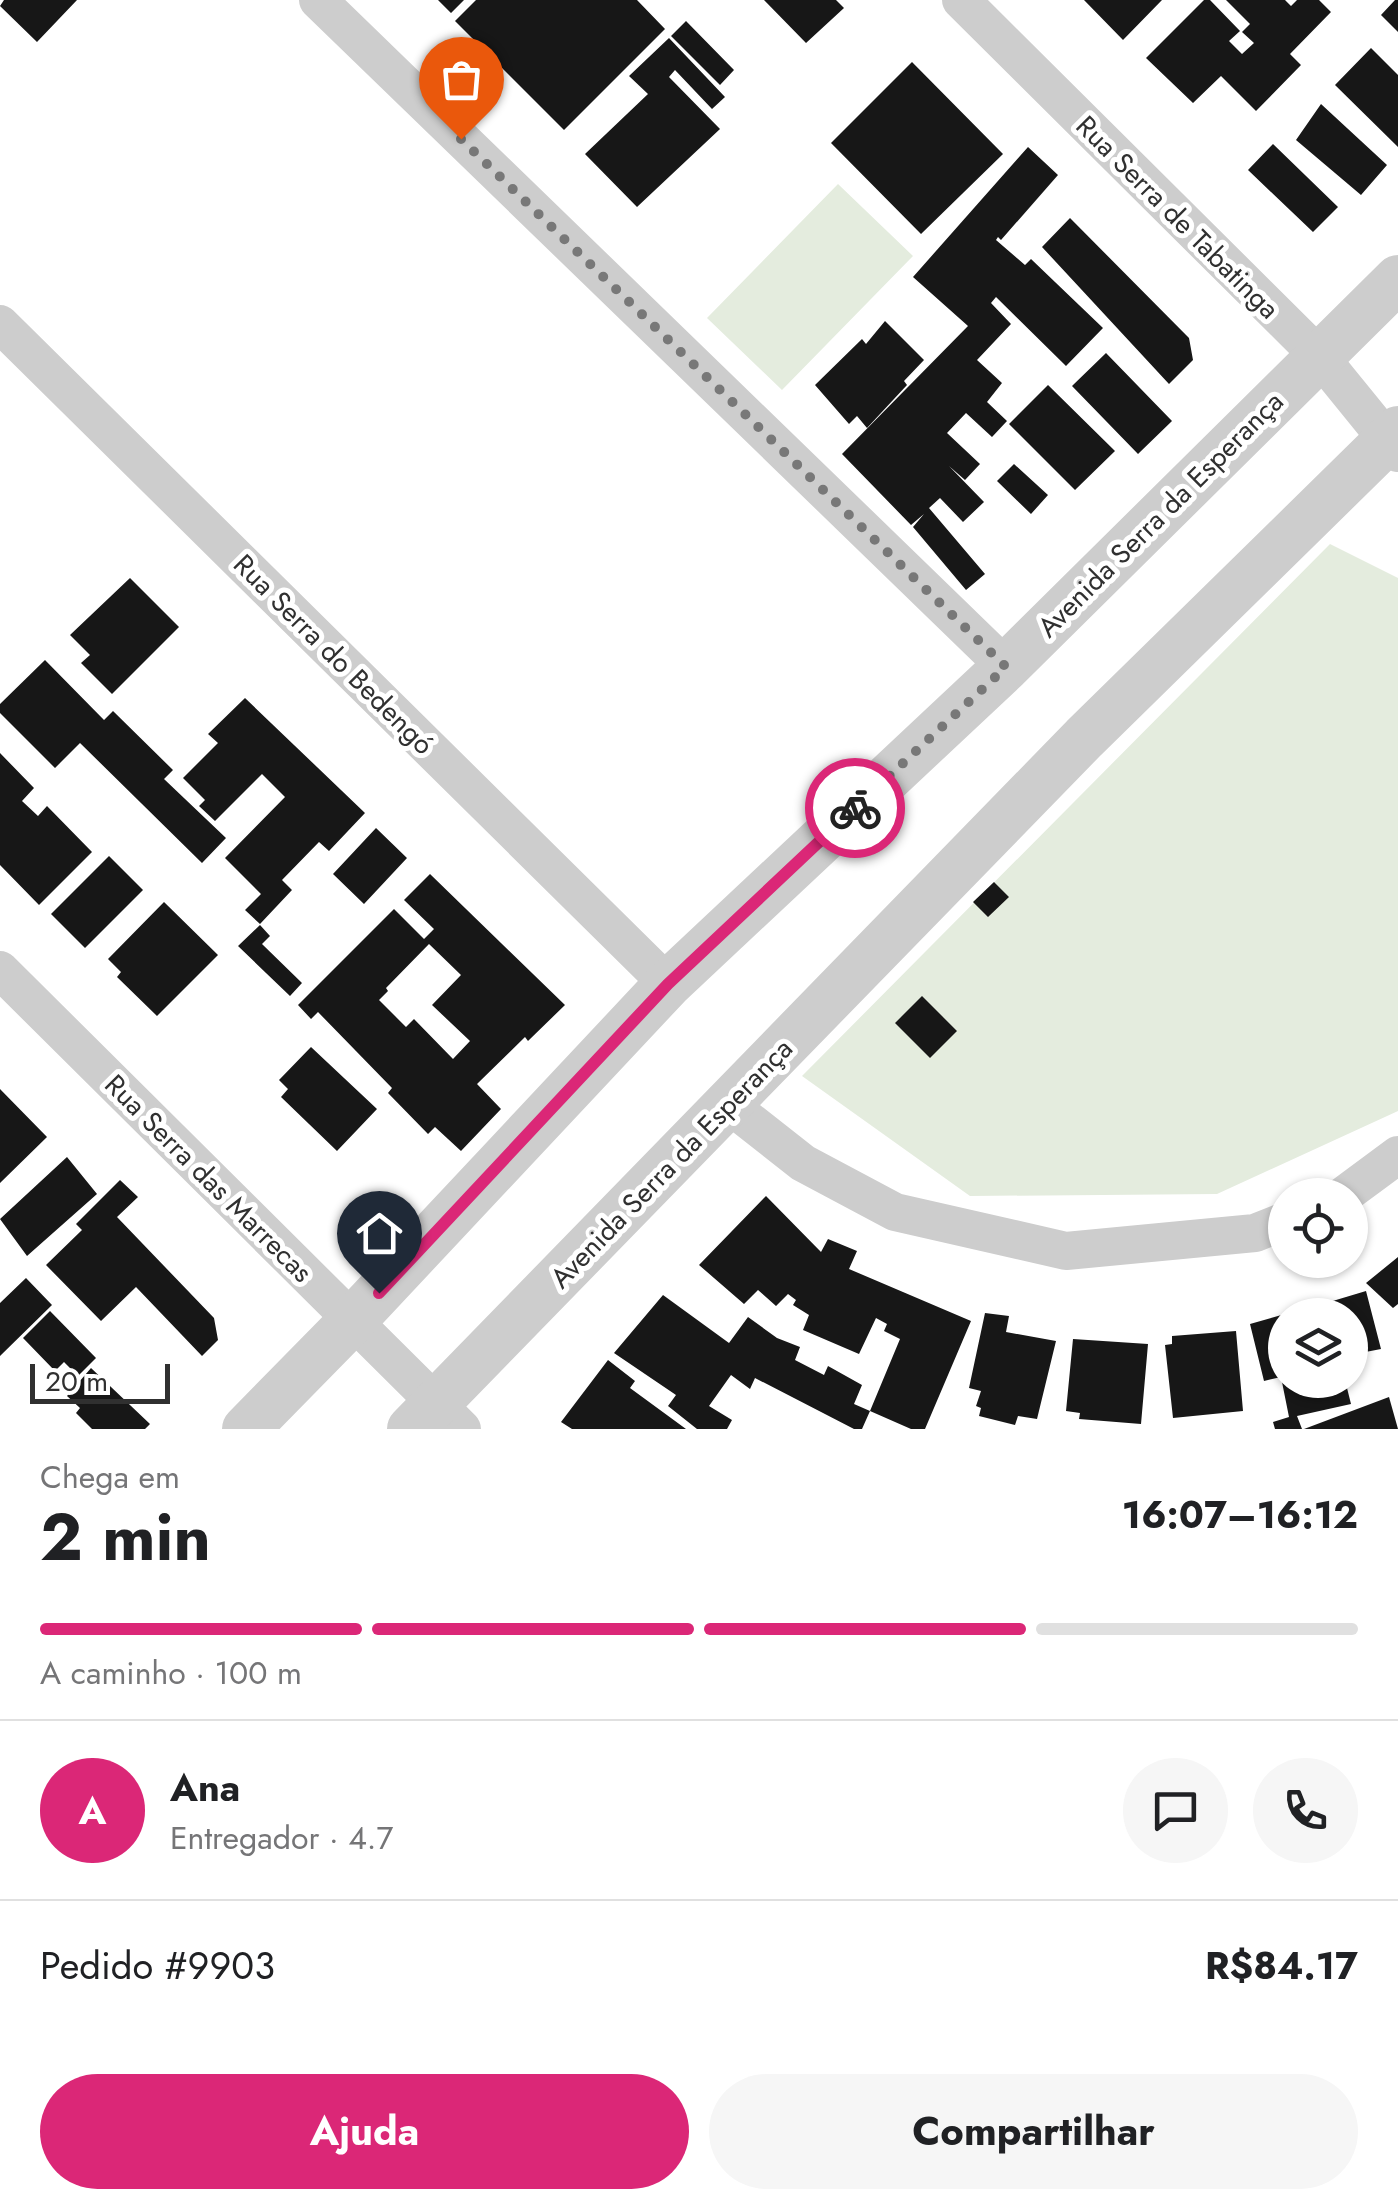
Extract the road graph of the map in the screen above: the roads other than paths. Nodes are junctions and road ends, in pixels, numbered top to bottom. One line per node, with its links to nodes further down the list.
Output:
1 (318, 0): 7 (street)
2 (961, 0): 5 (street, Rua Serra de Tabatinga)
3 (1398, 280): 5 (street, Avenida Serra da Esperança)
4 (0, 324): 9 (street, Rua Serra do Bedengó)
5 (1320, 357): 6 (street, Rua Serra de Tabatinga); 7 (street, Avenida Serra da Esperança)
6 (1394, 442): 10 (street, Avenida Serra da Esperança)
7 (1006, 667): 9 (street, Avenida Serra da Esperança)
8 (0, 970): 14 (street, Rua Serra das Marrecas)
9 (668, 984): 14 (street, Avenida Serra da Esperança)
10 (728, 1104): 13 (street); 15 (street, Avenida Serra da Esperança)
11 (1398, 1155): 12 (street)
12 (1367, 1178)
13 (1268, 1227)
14 (352, 1321): 15 (street, Rua Serra das Marrecas); 16 (street, Avenida Serra da Esperança)
15 (436, 1420)
16 (246, 1429)

